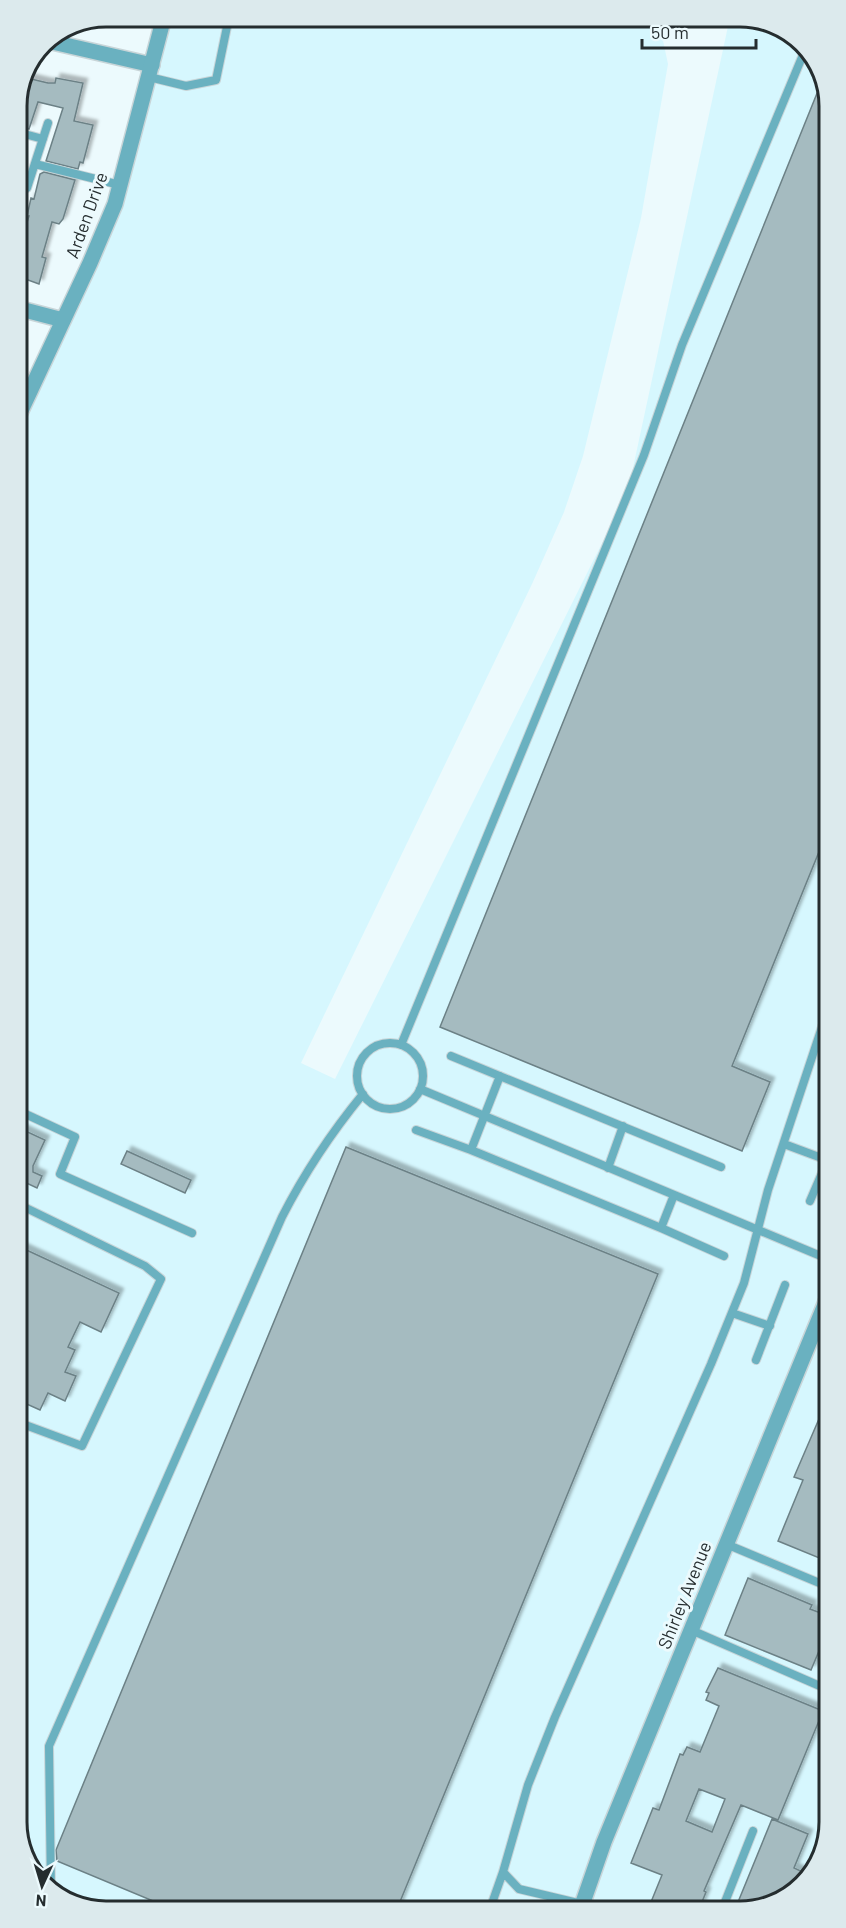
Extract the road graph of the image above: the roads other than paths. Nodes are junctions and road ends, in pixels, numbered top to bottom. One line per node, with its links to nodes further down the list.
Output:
1 (161, 27): 5 (street, Arden Drive)
2 (227, 27): 5 (lane)
3 (58, 44): 5 (street)
4 (802, 57): 16 (lane)
5 (150, 71): 10 (street, Arden Drive)
6 (48, 123): 8 (lane)
7 (27, 135): 8 (lane)
8 (43, 139): 9 (lane)
9 (35, 164): 10 (lane); 11 (lane)
10 (120, 185): 13 (street, Arden Drive)
11 (27, 188)
12 (27, 311): 13 (street)
13 (63, 320): 14 (street, Arden Drive)
14 (27, 398)
15 (819, 1037): 25 (lane)
16 (401, 1045): 19 (lane); 20 (lane)
17 (451, 1056): 18 (lane)
18 (500, 1076): 22 (lane); 23 (lane)
19 (420, 1089): 20 (lane); 22 (lane)
20 (363, 1094): 50 (lane)
21 (27, 1115): 36 (lane)
22 (485, 1116): 26 (lane); 29 (lane)
23 (623, 1126): 28 (lane); 29 (lane)
24 (416, 1130): 26 (lane)
25 (784, 1144): 27 (lane); 35 (lane)
26 (471, 1150): 34 (lane)
27 (819, 1156)
28 (721, 1167)
29 (608, 1168): 31 (lane)
30 (819, 1179): 32 (lane)
31 (674, 1196): 34 (lane); 35 (lane)
32 (810, 1202)
33 (27, 1208): 44 (lane)
34 (661, 1228): 38 (lane)
35 (756, 1230): 37 (lane); 40 (lane)
36 (192, 1233)
37 (819, 1255)
38 (724, 1256)
39 (785, 1285): 42 (lane)
40 (732, 1313): 42 (lane); 51 (lane)
41 (819, 1319): 45 (street, Shirley Avenue)
42 (770, 1326): 43 (lane)
43 (756, 1360)
44 (27, 1426)
45 (726, 1544): 46 (lane); 47 (street, Shirley Avenue)
46 (819, 1583)
47 (691, 1630): 48 (lane); 54 (street, Shirley Avenue)
48 (819, 1686)
49 (753, 1831): 55 (lane)
50 (51, 1856)
51 (503, 1872): 52 (lane); 53 (lane)
52 (493, 1901)
53 (563, 1901)
54 (583, 1901)
55 (725, 1901)

